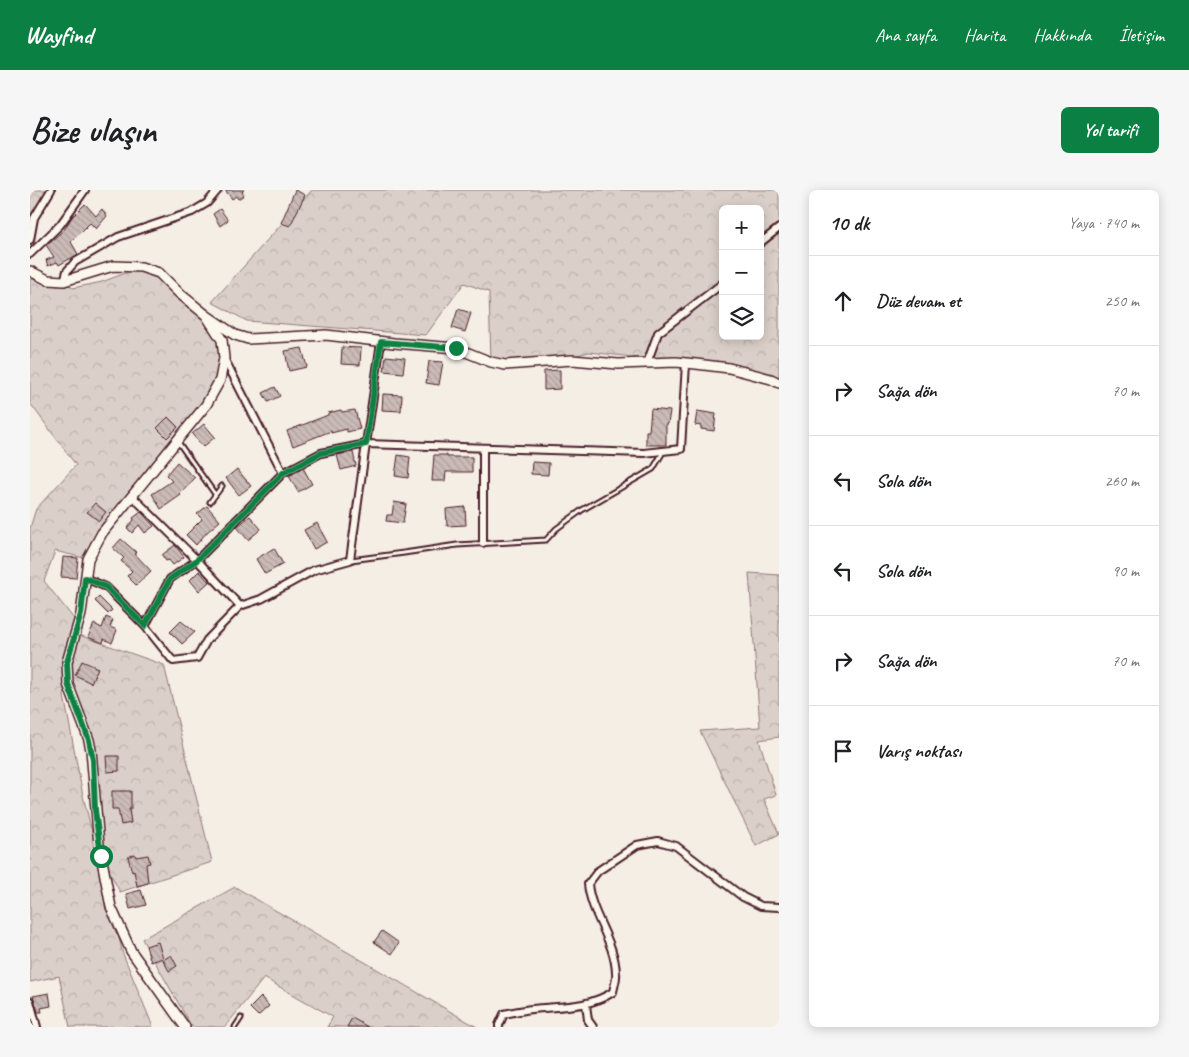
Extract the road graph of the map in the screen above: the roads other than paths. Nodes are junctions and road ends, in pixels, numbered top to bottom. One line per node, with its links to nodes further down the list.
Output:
1 (51, 190): 5 (street)
2 (85, 190): 7 (street)
3 (218, 190): 9 (street)
4 (779, 228): 6 (street)
5 (30, 240)
6 (764, 240)
7 (30, 254)
8 (30, 271): 9 (street)
9 (64, 281): 11 (street)
10 (719, 285): 14 (street)
11 (206, 315): 12 (street); 13 (street)
12 (381, 342): 14 (street); 18 (street)
13 (224, 358): 17 (street); 21 (street)
14 (647, 363): 15 (street)
15 (686, 363): 16 (street); 20 (street)
16 (779, 383)
17 (177, 441): 23 (lane); 24 (street)
18 (366, 444): 19 (street); 21 (street); 28 (street)
19 (483, 448): 20 (street); 26 (street)
20 (664, 451): 26 (lane)
21 (283, 473): 27 (street)
22 (222, 486): 23 (lane)
23 (215, 494): 25 (lane)
24 (132, 496): 27 (street); 29 (street)
25 (210, 502)
26 (483, 543): 28 (lane)
27 (197, 560): 30 (street); 31 (street)
28 (350, 560): 30 (street)
29 (85, 578): 31 (street); 37 (street)
30 (240, 606): 31 (street)
31 (145, 626)
32 (779, 907): 34 (street)
33 (30, 1001): 36 (street)
34 (586, 1004): 39 (street); 40 (street)
35 (241, 1018): 38 (lane)
36 (37, 1027)
37 (185, 1027)
38 (234, 1027)
39 (499, 1027)
40 (593, 1027)

